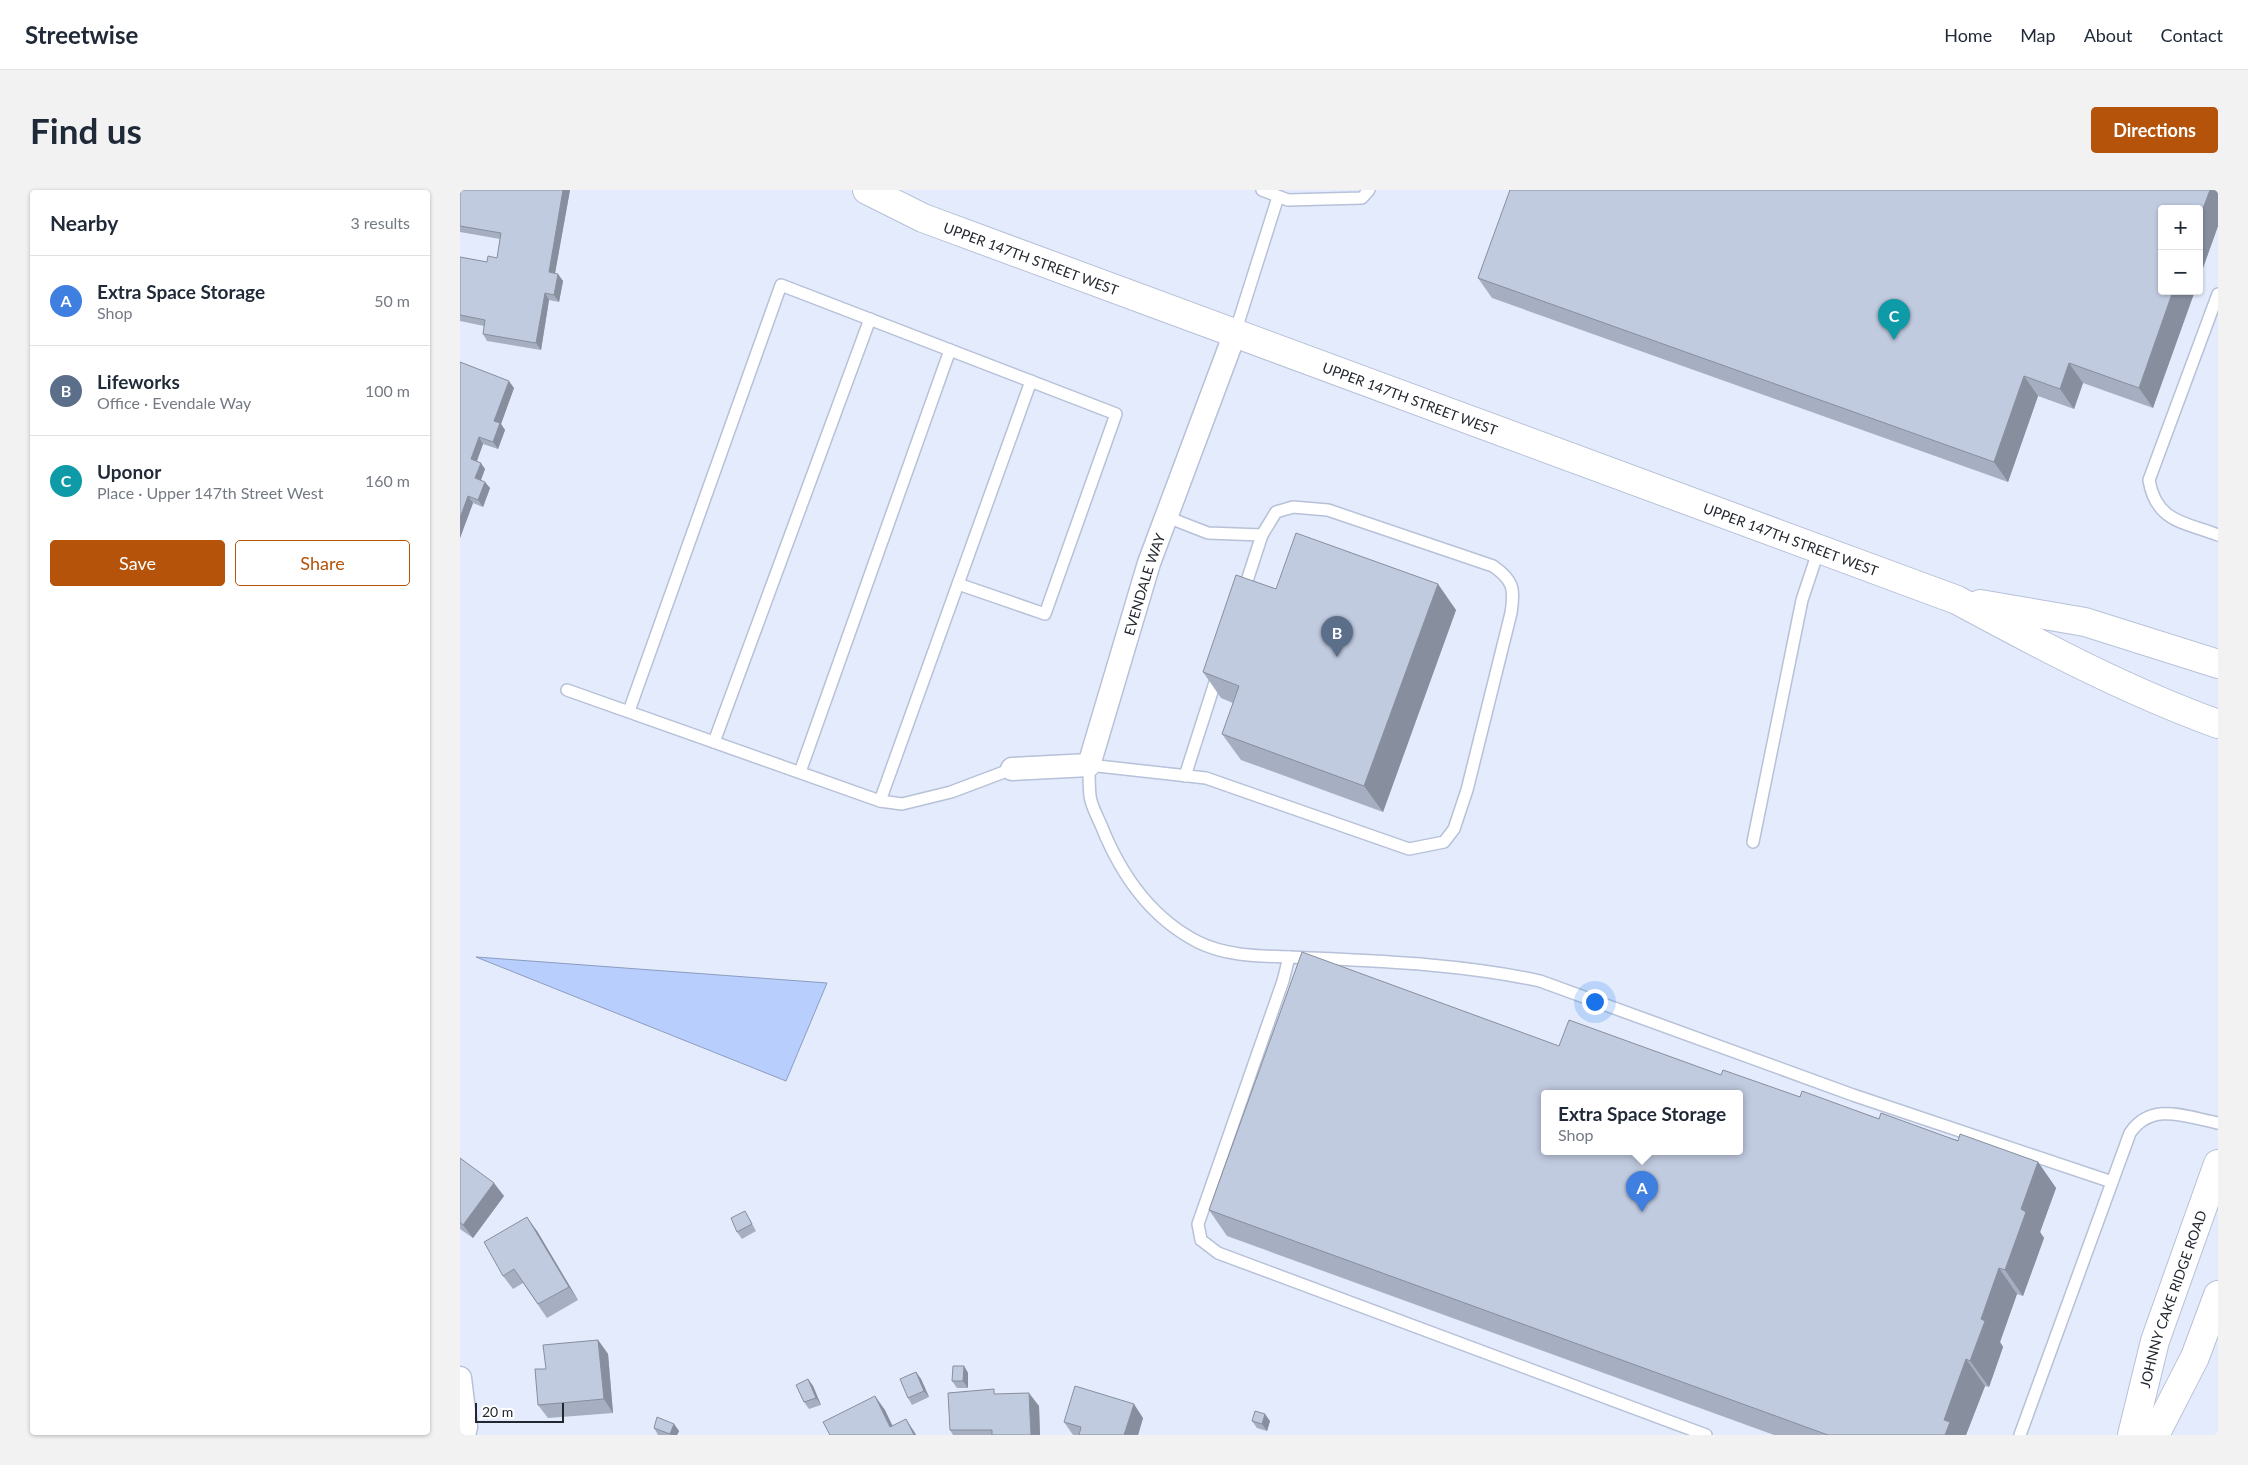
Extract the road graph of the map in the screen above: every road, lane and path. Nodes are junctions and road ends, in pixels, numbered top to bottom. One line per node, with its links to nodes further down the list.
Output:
1 (1262, 190): 4 (lane)
2 (1369, 190): 4 (lane)
3 (875, 192): 7 (street, UPPER 147TH STREET WEST)
4 (1278, 197): 7 (lane)
5 (2218, 294): 12 (lane)
6 (870, 319): 8 (lane); 20 (lane); 22 (lane)
7 (1234, 333): 10 (street, EVENDALE WAY); 13 (street, UPPER 147TH STREET WEST)
8 (950, 350): 9 (lane); 25 (lane)
9 (1030, 381): 14 (lane); 14 (lane)
10 (1167, 518): 11 (lane); 23 (street, EVENDALE WAY)
11 (1262, 535): 16 (lane); 26 (lane)
12 (2218, 535)
13 (1819, 549): 15 (street, UPPER 147TH STREET WEST); 28 (lane)
14 (958, 584): 27 (lane)
15 (1956, 600): 18 (street, UPPER 147TH STREET WEST); 21 (street, UPPER 147TH STREET WEST)
16 (1238, 609)
17 (1220, 664): 26 (lane)
18 (2218, 664)
19 (567, 690): 20 (lane)
20 (628, 712): 22 (lane)
21 (2218, 724)
22 (714, 742): 25 (lane)
23 (1089, 765): 24 (street); 26 (lane); 29 (lane)
24 (1012, 769): 27 (lane)
25 (800, 772): 27 (lane)
26 (1185, 776)
27 (880, 800)
28 (1753, 842)
29 (1289, 957): 32 (lane); 36 (lane)
30 (2218, 1123): 32 (lane)
31 (2218, 1164): 38 (street, JOHNNY CAKE RIDGE ROAD)
32 (2112, 1182): 37 (lane)
33 (2218, 1295): 39 (street)
34 (460, 1378): 35 (street)
35 (464, 1435)
36 (1706, 1435)
37 (2020, 1435)
38 (2132, 1435)
39 (2155, 1435)

